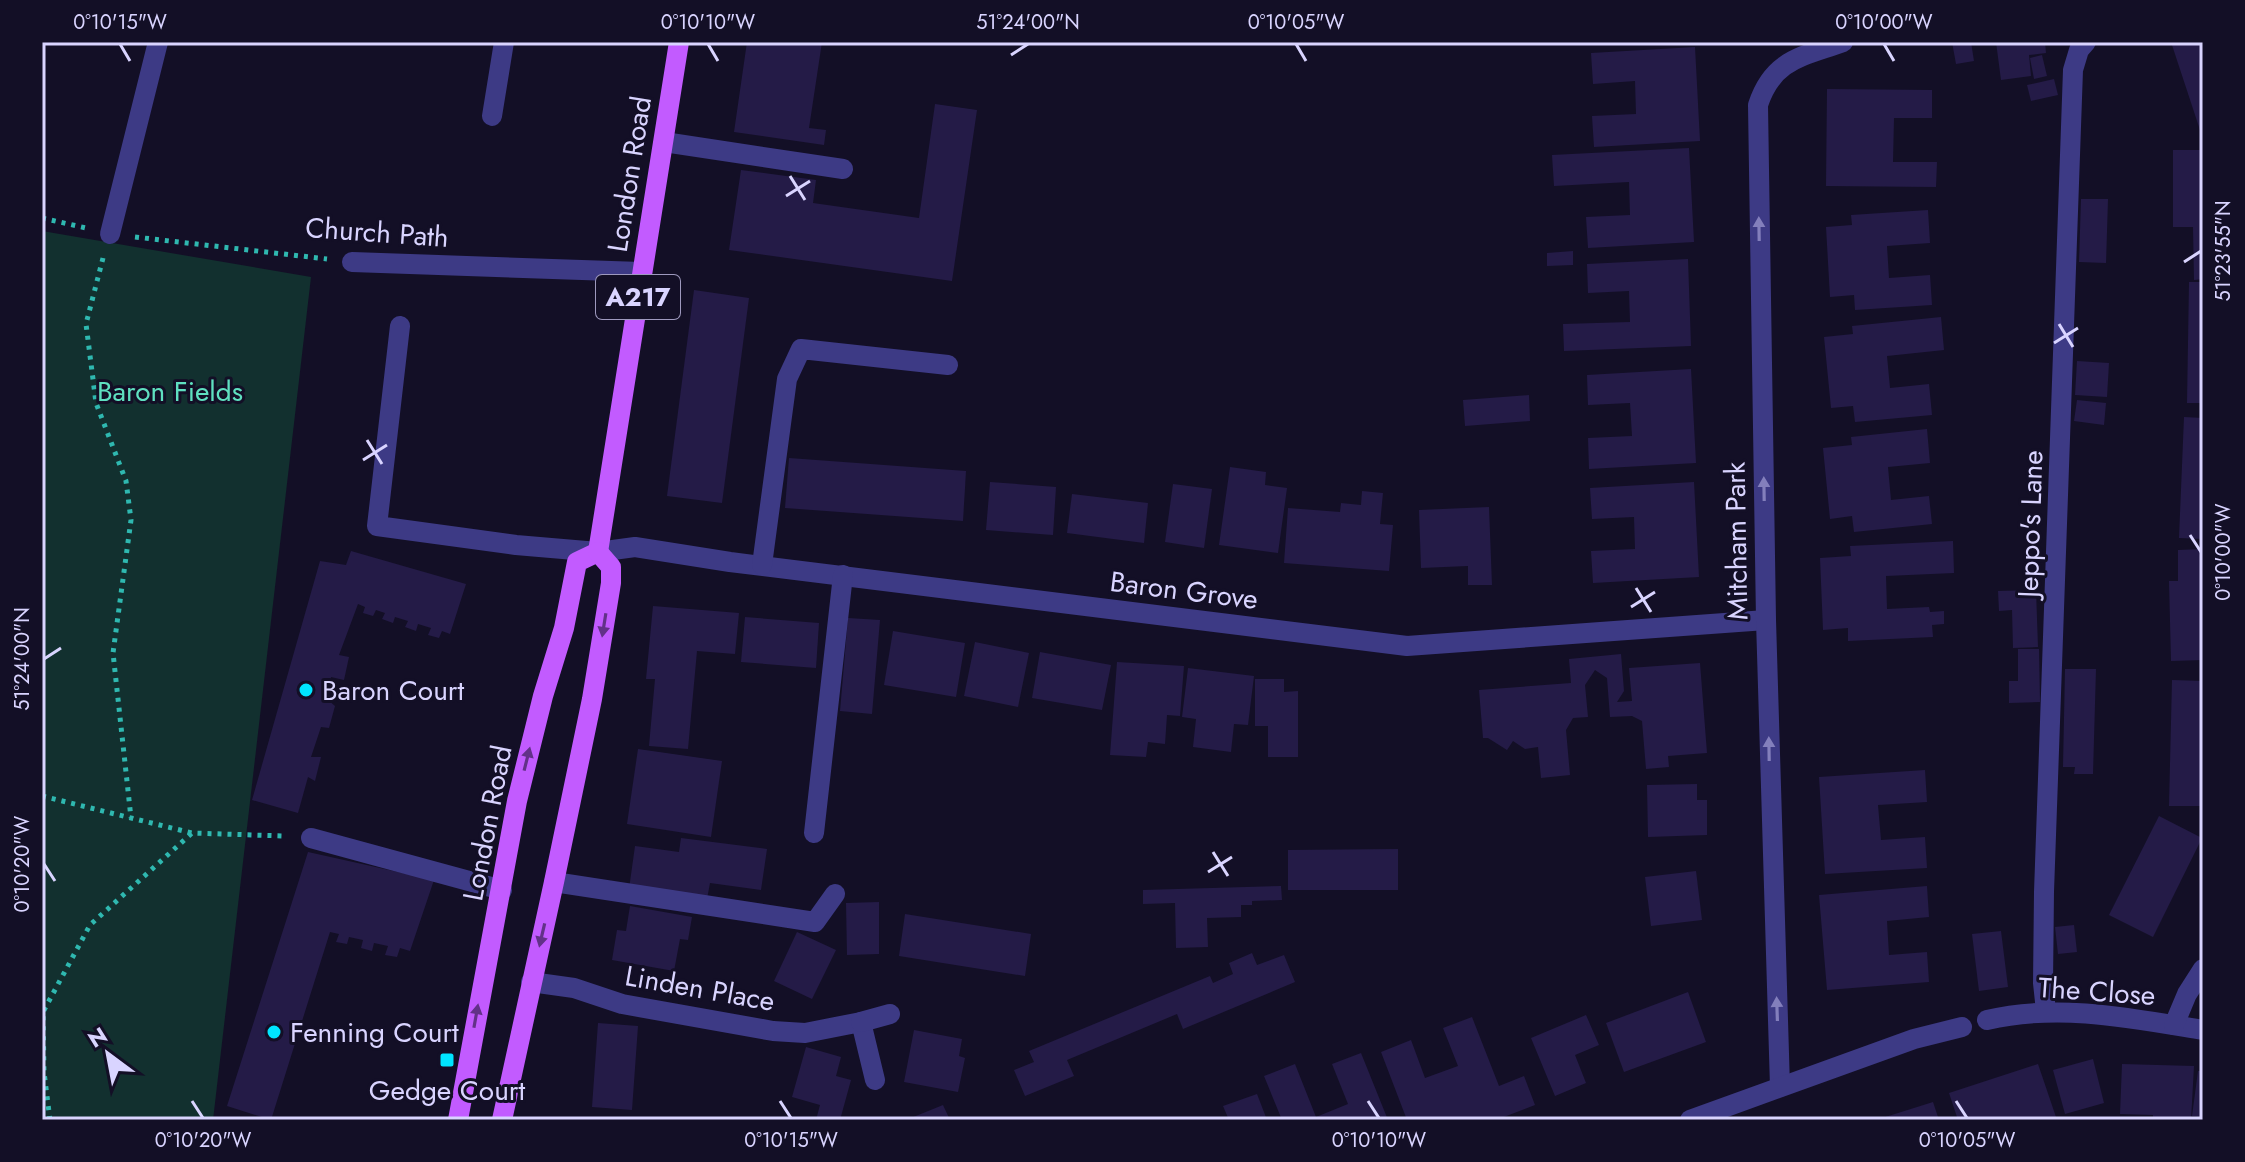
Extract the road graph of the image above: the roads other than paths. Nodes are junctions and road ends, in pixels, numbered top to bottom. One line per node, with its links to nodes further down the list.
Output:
1 (158, 42): 9 (street)
2 (504, 42): 6 (street)
3 (679, 42): 7 (main road, London Road / A217)
4 (1843, 42): 17 (street, Mitcham Park, one-way to 4)
5 (2086, 42): 25 (street, Jeppo's Lane)
6 (492, 116)
7 (664, 142): 8 (street); 11 (main road, London Road / A217)
8 (843, 169)
9 (107, 244)
10 (352, 262): 11 (street, Church Path)
11 (641, 272): 14 (main road, London Road / A217)
12 (400, 326): 14 (street, Baron Grove)
13 (948, 365): 15 (street)
14 (598, 552): 15 (street, Baron Grove); 20 (main road, London Road, one-way to 20); 21 (main road, London Road, one-way to 14)
15 (762, 565): 16 (street, Baron Grove)
16 (843, 575): 17 (street, Baron Grove); 18 (street)
17 (1766, 620): 33 (street, Mitcham Park, one-way to 17)
18 (814, 833)
19 (311, 838): 21 (street)
20 (554, 882): 22 (street); 24 (main road, London Road, one-way to 24)
21 (502, 890): 34 (main road, London Road, one-way to 21)
22 (835, 894)
23 (2203, 969): 29 (street)
24 (531, 982): 28 (street, Linden Place); 35 (main road, London Road)
25 (2046, 1011): 27 (street, The Close); 29 (street, The Close)
26 (890, 1014): 28 (street, Linden Place)
27 (1987, 1020)
28 (861, 1022): 32 (street)
29 (2174, 1025): 31 (street, The Close)
30 (1962, 1027): 33 (street)
31 (2203, 1030)
32 (875, 1080)
33 (1780, 1087): 36 (street)
34 (458, 1120)
35 (502, 1120)
36 (1690, 1120)

